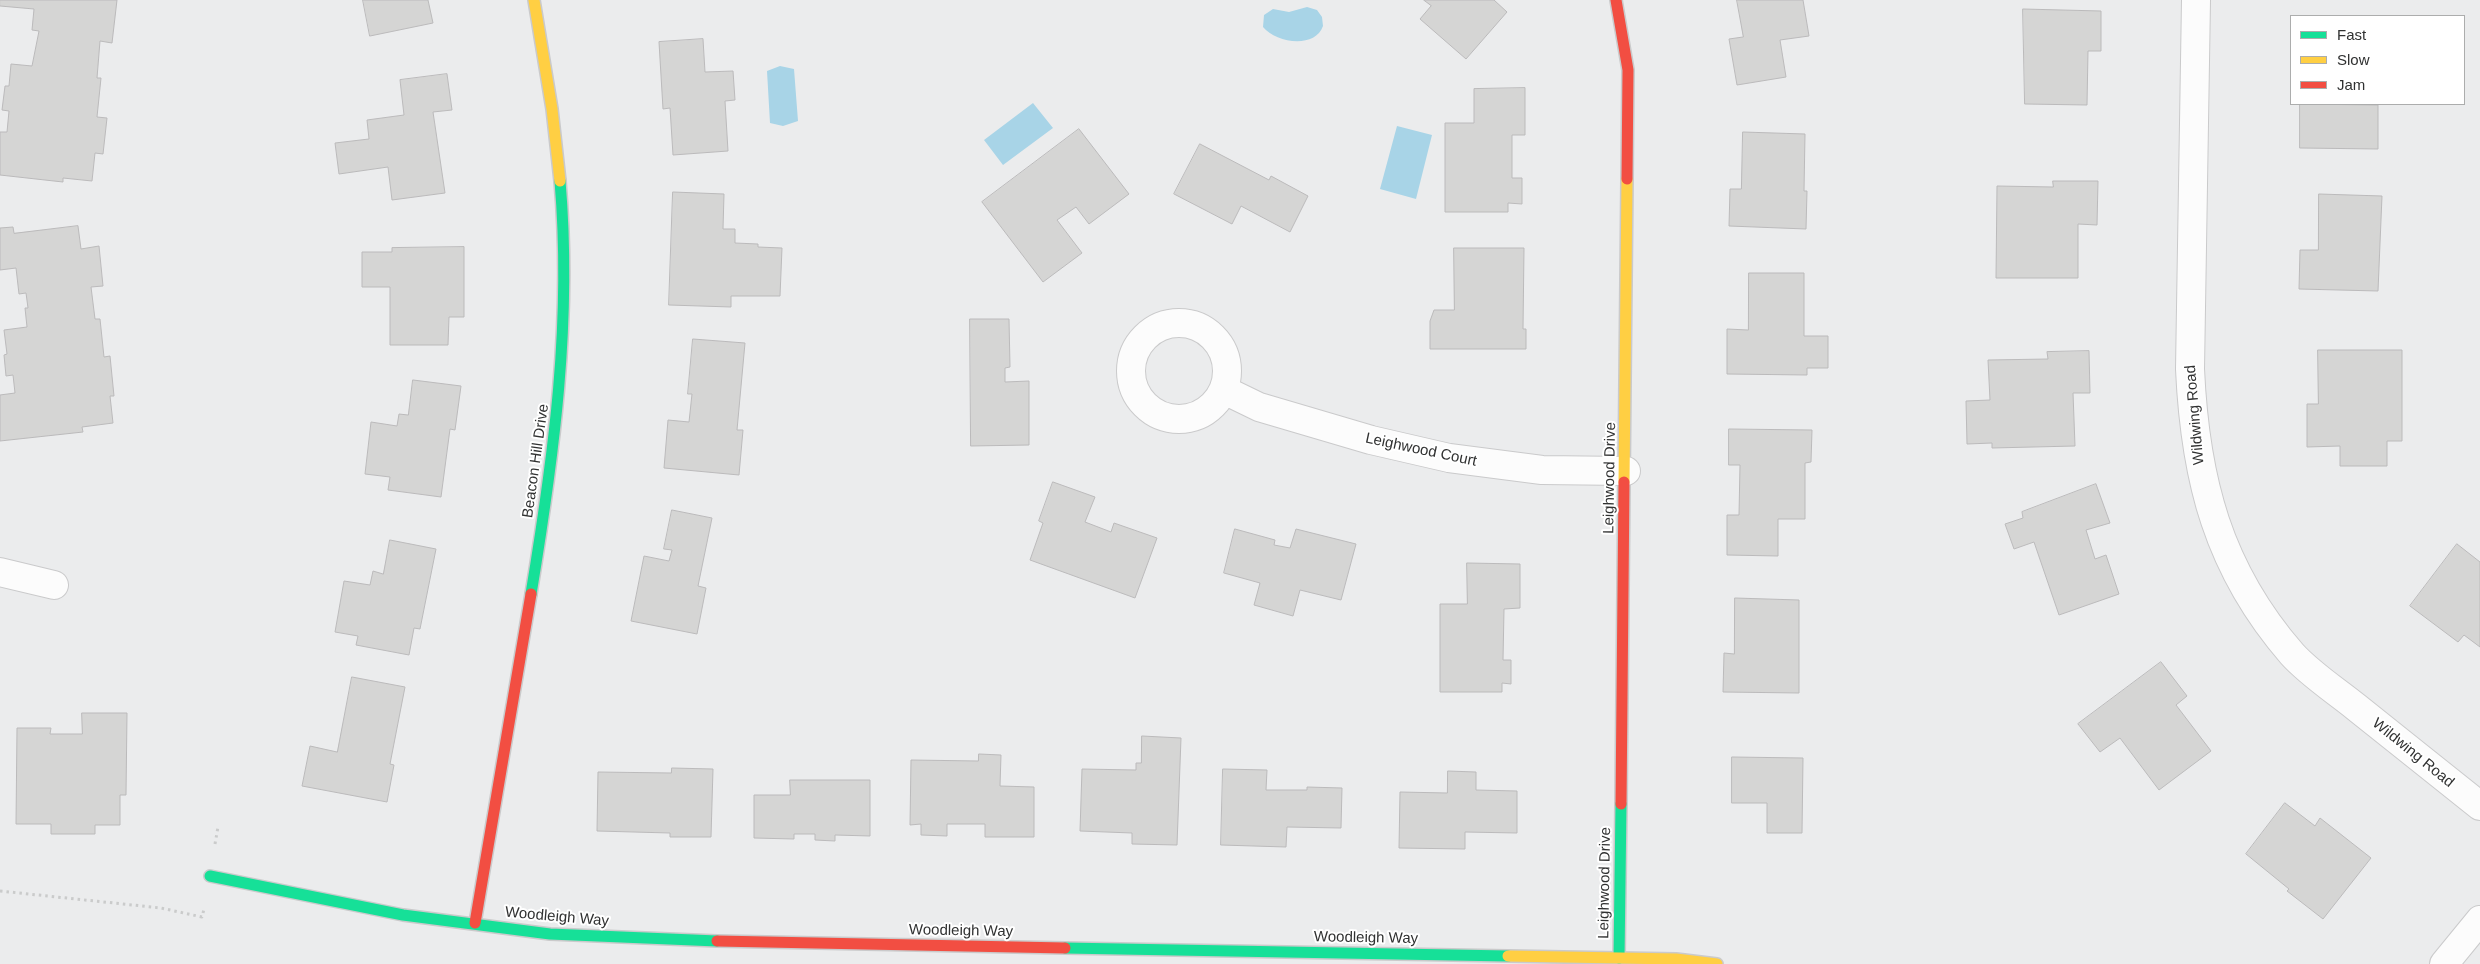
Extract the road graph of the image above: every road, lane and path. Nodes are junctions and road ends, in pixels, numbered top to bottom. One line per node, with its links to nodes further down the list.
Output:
1 (534, 0): 13 (street, Beacon Hill Drive)
2 (1616, 0): 5 (street, Leighwood Drive)
3 (2196, 0): 8 (street, Wildwing Road)
4 (1224, 390): 5 (street, Leighwood Court)
5 (1626, 471): 14 (street, Leighwood Drive)
6 (0, 572): 7 (street)
7 (54, 585)
8 (2480, 806)
9 (210, 876): 13 (street, Woodleigh Way)
10 (0, 890): 11 (path)
11 (202, 917)
12 (2480, 920): 16 (street)
13 (475, 923): 14 (street, Woodleigh Way)
14 (1619, 958): 15 (street, Woodleigh Way)
15 (1717, 964)
16 (2444, 964)

